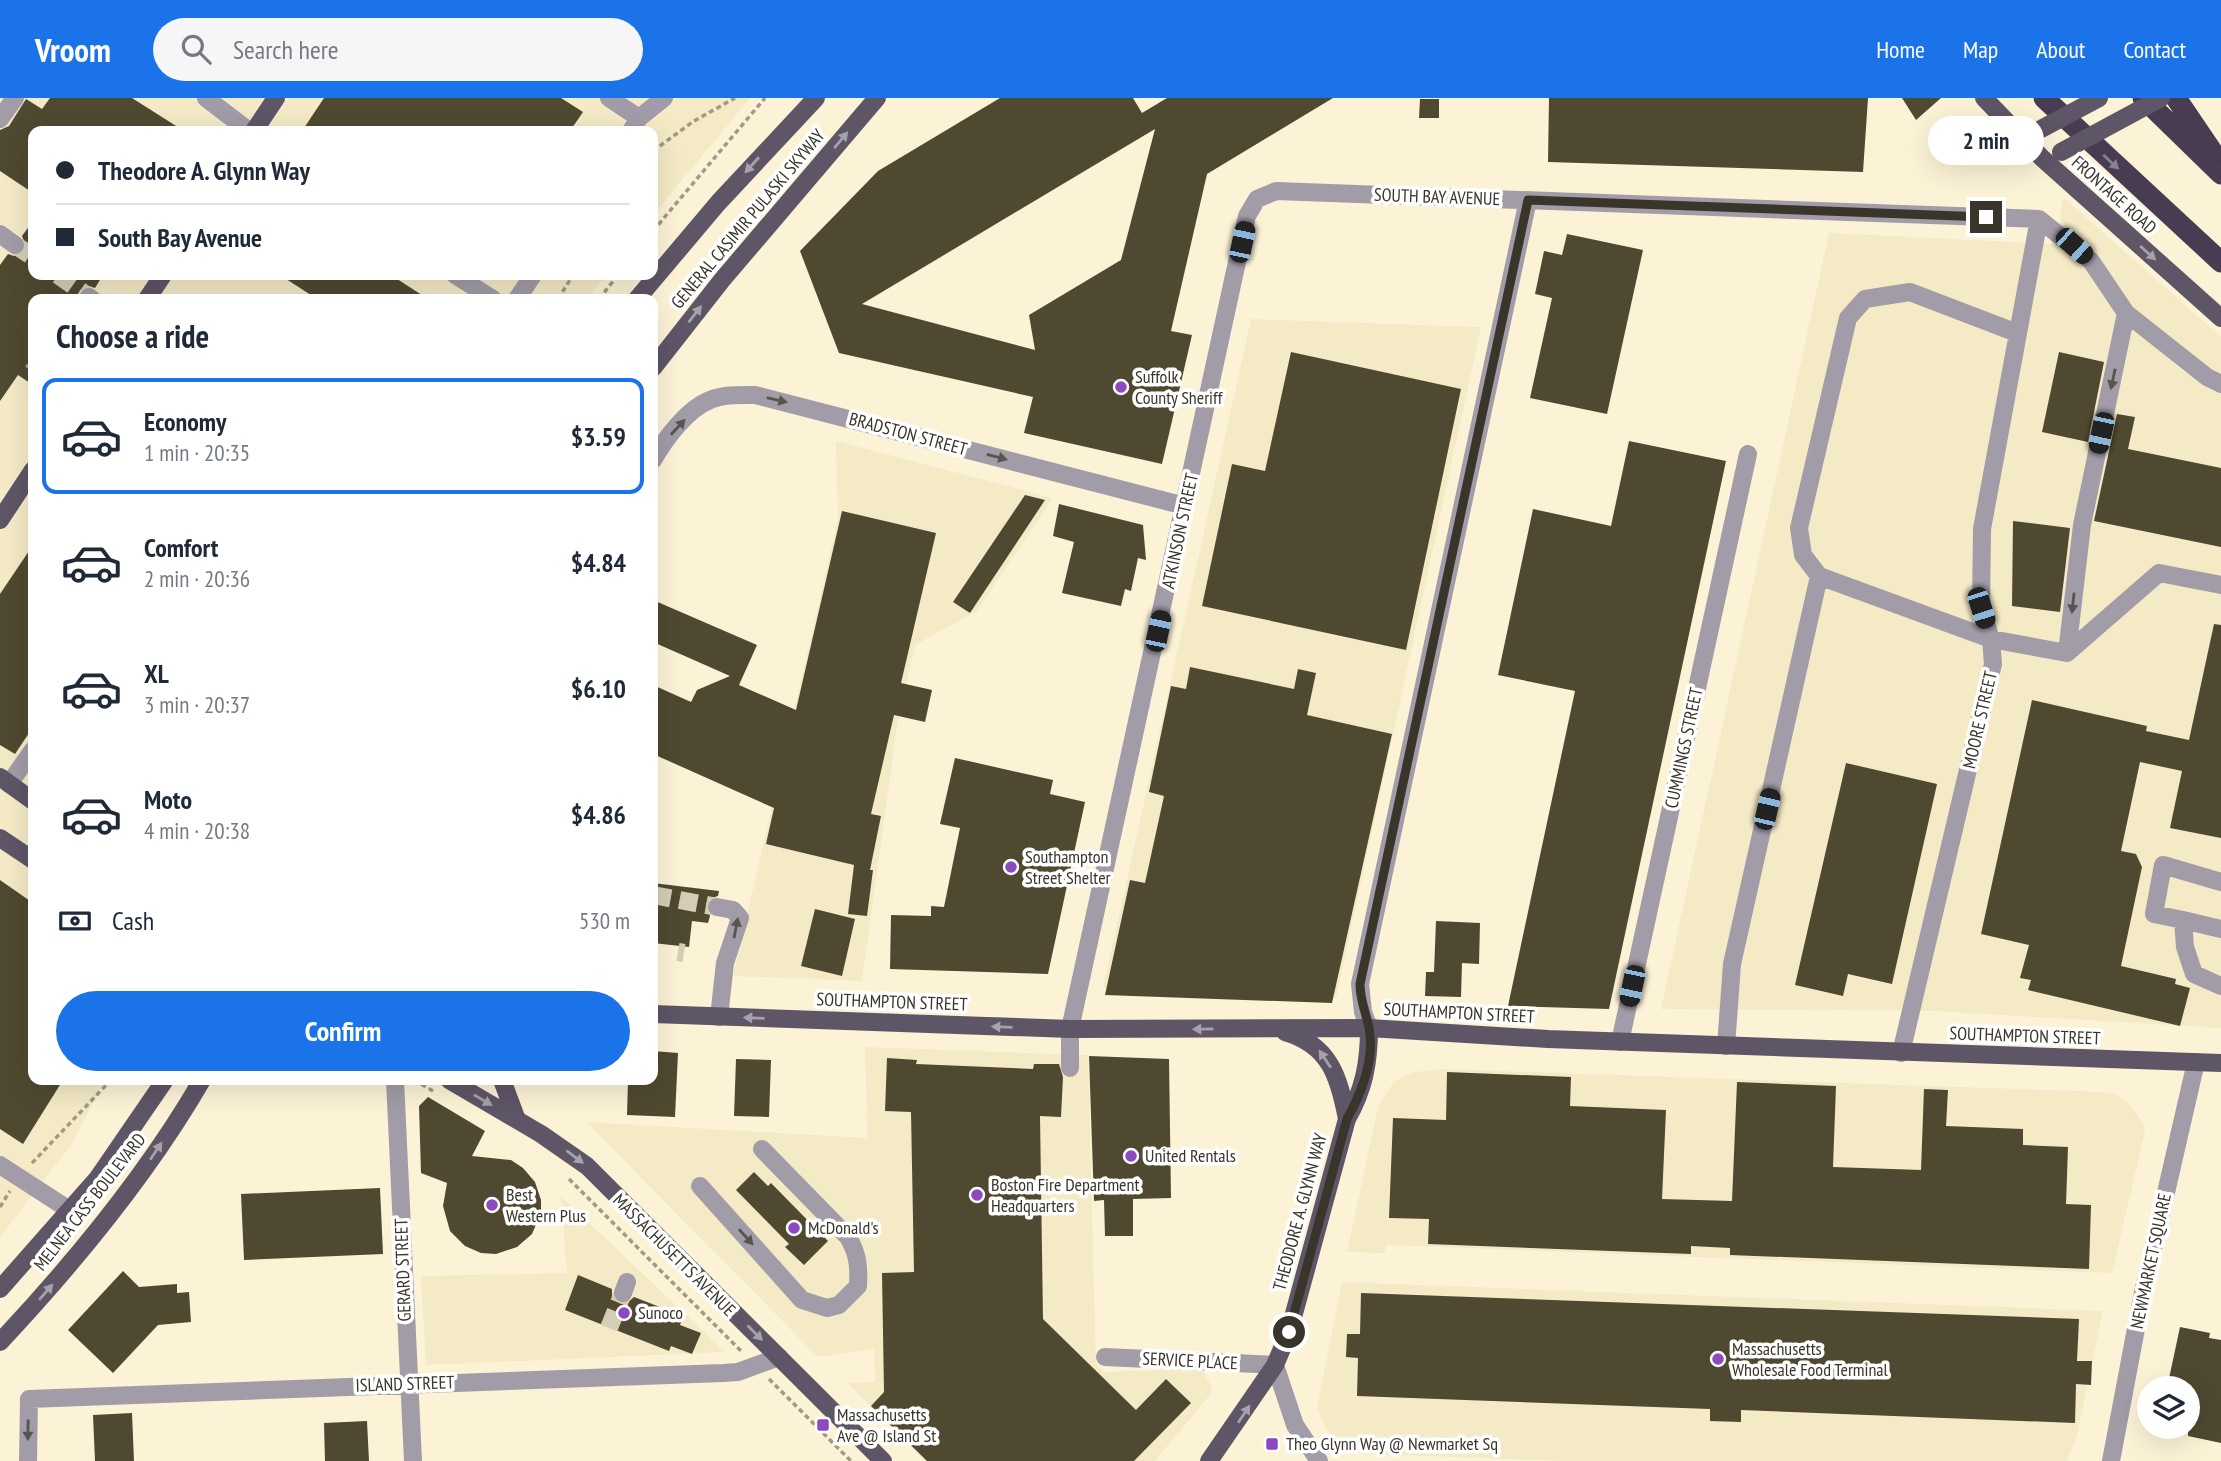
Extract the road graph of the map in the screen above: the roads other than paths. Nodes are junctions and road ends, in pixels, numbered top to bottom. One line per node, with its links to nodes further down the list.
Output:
1 (15, 98): 14 (street)
2 (206, 98): 16 (street)
3 (276, 98): 17 (main road)
4 (610, 98): 15 (street)
5 (664, 98): 15 (street)
6 (816, 98): 28 (main road, GENERAL CASIMIR PULASKI SKYWAY, one-way to 28)
7 (877, 98): 36 (main road, GENERAL CASIMIR PULASKI SKYWAY, one-way to 7)
8 (1984, 98): 18 (main road, FRONTAGE ROAD)
9 (2044, 98): 27 (highway, one-way to 27)
10 (2099, 98): 18 (main road, bridge)
11 (2143, 98): 21 (highway)
12 (2161, 98): 19 (main road, bridge)
13 (2176, 98): 20 (highway)
14 (0, 119)
15 (635, 125)
16 (244, 126)
17 (255, 126)
18 (2027, 143): 19 (main road, FRONTAGE ROAD)
19 (2042, 158): 34 (main road, FRONTAGE ROAD, one-way to 34)
20 (2221, 164)
21 (2221, 174)
22 (1257, 199): 23 (street, SOUTH BAY AVENUE); 41 (street, ATKINSON STREET)
23 (1528, 200): 24 (street, SOUTH BAY AVENUE); 60 (street)
24 (2039, 219): 33 (street); 35 (street, MOORE STREET)
25 (0, 234): 26 (street)
26 (16, 245)
27 (2221, 262)
28 (658, 274)
29 (463, 280): 31 (street)
30 (653, 280): 32 (main road, GENERAL CASIMIR PULASKI SKYWAY, one-way to 32)
31 (485, 294)
32 (641, 294)
33 (2126, 313): 37 (street); 46 (street, one-way to 46)
34 (2221, 318)
35 (2017, 333): 43 (street); 45 (street, MOORE STREET)
36 (658, 362)
37 (2214, 381)
38 (658, 451): 41 (street, BRADSTON STREET, one-way to 41)
39 (1748, 454): 62 (street, CUMMINGS STREET)
40 (28, 478): 42 (main road)
41 (1185, 506): 61 (street, ATKINSON STREET)
42 (0, 520)
43 (1819, 576): 45 (street); 63 (street)
44 (2221, 585): 46 (street)
45 (1991, 639): 46 (street); 64 (street, MOORE STREET)
46 (2067, 653)
47 (28, 755): 48 (street)
48 (4, 780): 49 (main road)
49 (28, 797)
50 (0, 838): 51 (main road)
51 (28, 857)
52 (2221, 881): 54 (street)
53 (717, 907): 58 (street, one-way to 53)
54 (2183, 920): 55 (street); 56 (street)
55 (2221, 929)
56 (2221, 986)
57 (658, 1014): 58 (main road, SOUTHAMPTON STREET)
58 (719, 1017): 61 (main road, SOUTHAMPTON STREET, one-way to 58)
59 (1271, 1028): 60 (main road, SOUTHAMPTON STREET); 61 (main road, SOUTHAMPTON STREET, one-way to 61); 73 (main road, one-way to 59)
60 (1369, 1028): 62 (main road, SOUTHAMPTON STREET); 73 (main road, THEODORE A. GLYNN WAY)
61 (1070, 1029): 67 (street, ATKINSON STREET)
62 (1620, 1042): 63 (main road, SOUTHAMPTON STREET)
63 (1726, 1046): 64 (main road, SOUTHAMPTON STREET)
64 (1901, 1053): 65 (main road, SOUTHAMPTON STREET)
65 (2196, 1062): 66 (main road, SOUTHAMPTON STREET); 90 (street, NEWMARKET SQUARE)
66 (2221, 1063)
67 (1069, 1068)
68 (163, 1085): 78 (main road, MELNEA CASS BOULEVARD)
69 (199, 1085): 80 (main road, MELNEA CASS BOULEVARD, one-way to 69)
70 (395, 1085): 84 (street, GERARD STREET)
71 (504, 1085): 74 (main road)
72 (443, 1086): 74 (main road, MASSACHUSETTS AVENUE, one-way to 74)
73 (1347, 1119): 83 (main road, THEODORE A. GLYNN WAY)
74 (517, 1120): 81 (main road, MASSACHUSETTS AVENUE, one-way to 81)
75 (762, 1150): 77 (street, one-way to 75)
76 (0, 1165): 78 (street)
77 (700, 1186)
78 (71, 1211): 79 (main road, MELNEA CASS BOULEVARD)
79 (0, 1289)
80 (0, 1342)
81 (779, 1357): 84 (street, ISLAND STREET); 87 (main road, MASSACHUSETTS AVENUE)
82 (1105, 1357): 83 (street, SERVICE PLACE)
83 (1275, 1365): 88 (main road, THEODORE A. GLYNN WAY, one-way to 83); 89 (street)
84 (408, 1383): 85 (street, ISLAND STREET, one-way to 85); 86 (street, GERARD STREET)
85 (29, 1461)
86 (413, 1461)
87 (883, 1461)
88 (1209, 1461)
89 (1319, 1461)
90 (2111, 1461)

